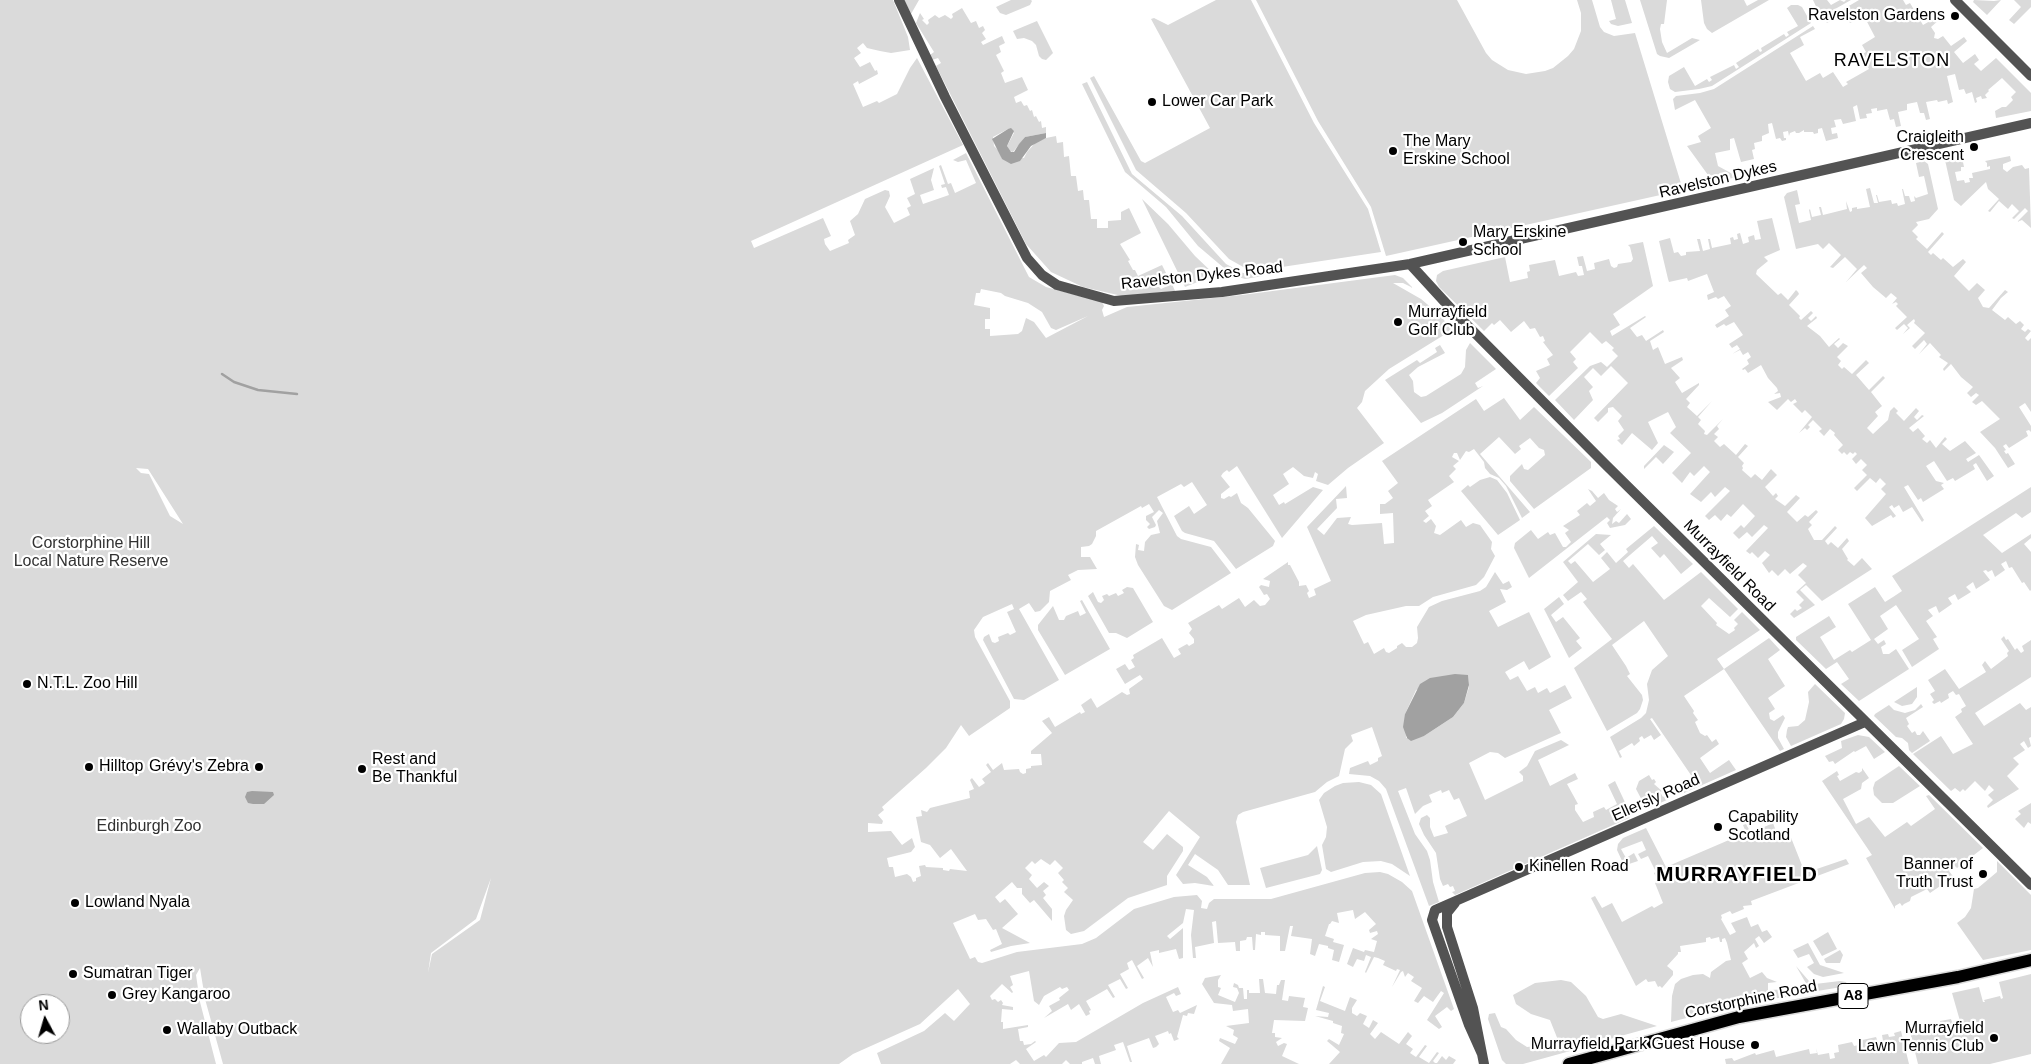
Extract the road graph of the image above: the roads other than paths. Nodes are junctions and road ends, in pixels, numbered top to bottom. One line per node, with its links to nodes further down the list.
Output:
1 (899, 0): 5 (street, Ravelston Dykes Road)
2 (1955, 0): 3 (street)
3 (2031, 76)
4 (2031, 123): 5 (street, Ravelston Dykes)
5 (1410, 264): 6 (street, Murrayfield Road)
6 (1865, 722): 7 (street, Murrayfield Road); 9 (street, Ellersly Road)
7 (2031, 885)
8 (2031, 960): 10 (main road, Corstorphine Road / A8)
9 (1483, 1059)
10 (1569, 1064)

